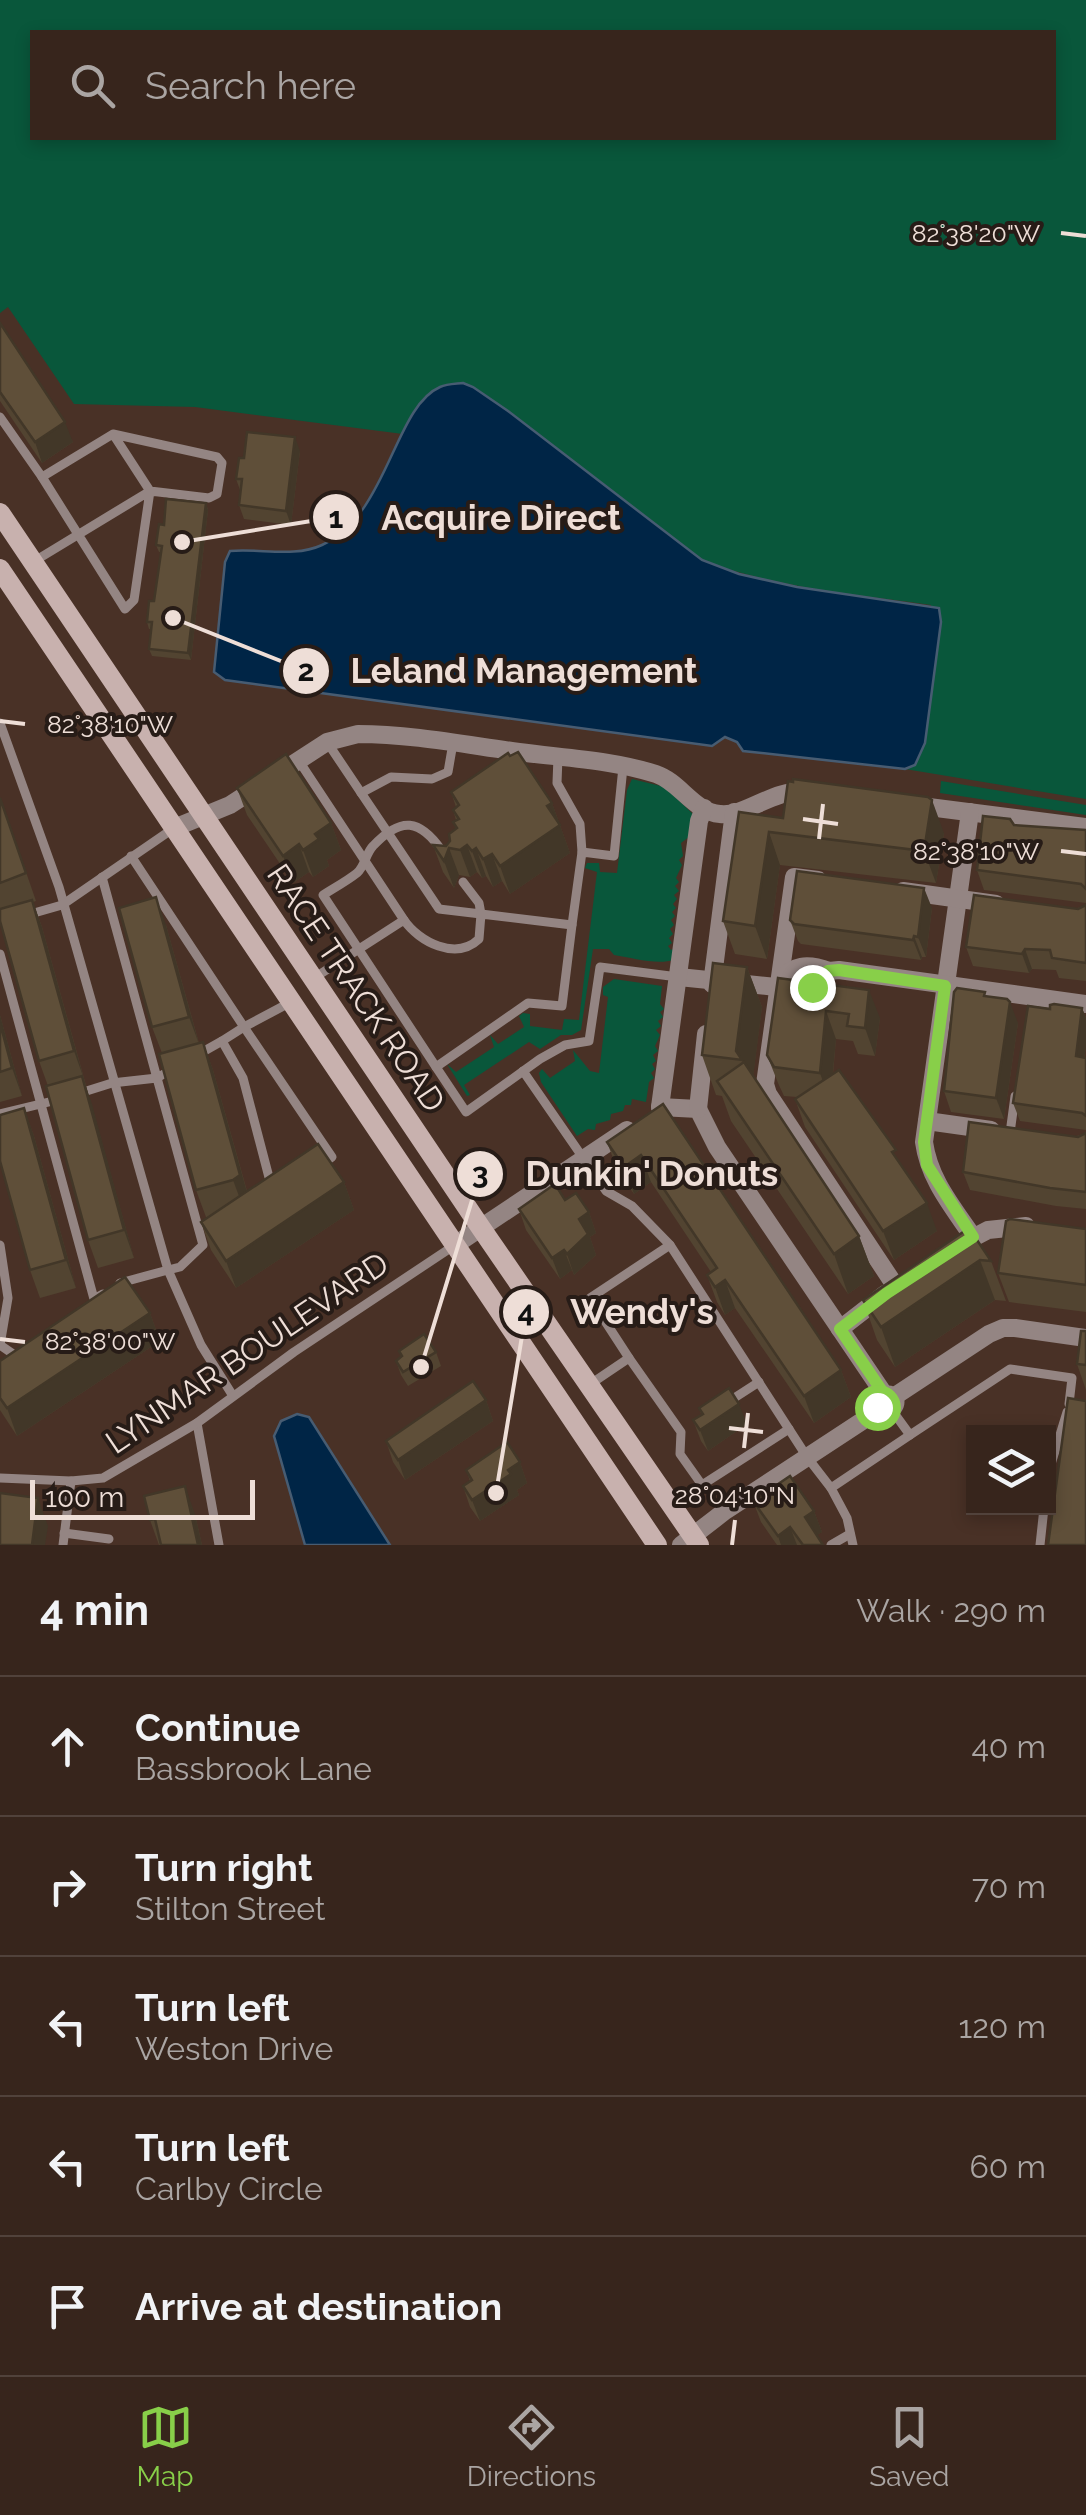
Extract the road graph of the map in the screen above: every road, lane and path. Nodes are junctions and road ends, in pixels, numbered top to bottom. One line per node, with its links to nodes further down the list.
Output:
1 (0, 417): 3 (lane)
2 (114, 434): 3 (lane); 4 (lane); 4 (lane)
3 (42, 477): 6 (lane)
4 (150, 491): 6 (lane); 6 (lane)
5 (0, 513): 7 (main road, RACE TRACK ROAD)
6 (78, 533): 7 (lane)
7 (33, 562): 8 (main road); 21 (main road, RACE TRACK ROAD)
8 (3, 574): 23 (main road, RACE TRACK ROAD)
9 (0, 722): 34 (lane)
10 (326, 742): 11 (street); 13 (street); 15 (lane)
11 (452, 743): 12 (street); 15 (lane)
12 (558, 758): 14 (street); 25 (lane)
13 (298, 759): 21 (street); 27 (lane)
14 (623, 767): 18 (street); 25 (lane)
15 (362, 794): 24 (lane)
16 (831, 794): 19 (street)
17 (902, 803): 20 (street)
18 (704, 808): 19 (street); 42 (street)
19 (734, 812): 47 (street)
20 (970, 812): 22 (street); 33 (street)
21 (203, 816): 23 (street); 43 (main road, RACE TRACK ROAD)
22 (1086, 827)
23 (174, 828): 26 (lane); 48 (main road, RACE TRACK ROAD)
24 (388, 834): 27 (lane); 28 (lane); 36 (lane)
25 (582, 852): 39 (lane)
26 (130, 856): 29 (lane); 51 (lane)
27 (366, 860): 38 (lane); 40 (lane)
28 (452, 866)
29 (102, 877): 34 (lane); 55 (lane)
30 (463, 882): 36 (lane)
31 (830, 882): 45 (street)
32 (885, 889): 33 (street)
33 (958, 899): 35 (street); 44 (street)
34 (62, 905): 37 (lane); 56 (lane)
35 (1013, 906)
36 (480, 914): 38 (lane); 39 (lane)
37 (16, 918)
38 (404, 920): 40 (lane)
39 (572, 926): 53 (lane)
40 (359, 950): 43 (lane); 53 (lane)
41 (0, 954): 58 (lane)
42 (678, 977): 47 (street); 54 (lane); 59 (street)
43 (314, 978): 67 (main road, RACE TRACK ROAD)
44 (945, 986): 45 (street); 46 (street); 62 (street)
45 (776, 987): 47 (street); 79 (street)
46 (1030, 996): 49 (street); 50 (lane)
47 (710, 999): 60 (street)
48 (291, 1002): 51 (lane); 73 (main road, RACE TRACK ROAD)
49 (1086, 1004)
50 (1027, 1016)
51 (244, 1026): 52 (lane); 65 (lane)
52 (222, 1041): 55 (lane); 66 (lane)
53 (436, 1067): 54 (lane)
54 (523, 1071): 64 (lane)
55 (157, 1078): 56 (lane); 72 (lane)
56 (112, 1083): 58 (lane); 76 (lane)
57 (1016, 1094): 63 (lane)
58 (39, 1105): 61 (lane); 77 (lane)
59 (660, 1108): 60 (street); 64 (street)
60 (698, 1108): 79 (street)
61 (0, 1114)
62 (926, 1121): 63 (street); 70 (street)
63 (1020, 1134)
64 (584, 1159): 67 (street); 74 (lane)
65 (318, 1167)
66 (274, 1196)
67 (481, 1228): 73 (street); 85 (main road, RACE TRACK ROAD)
68 (1051, 1228): 70 (street)
69 (217, 1235): 72 (lane)
70 (973, 1237): 75 (street)
71 (0, 1245): 81 (lane)
72 (203, 1245): 76 (lane)
73 (455, 1245): 86 (lane, LYNMAR BOULEVARD); 108 (main road, RACE TRACK ROAD)
74 (670, 1245): 83 (lane); 84 (lane)
75 (942, 1257)
76 (168, 1270): 77 (lane); 86 (lane)
77 (94, 1299): 78 (lane)
78 (79, 1311)
79 (840, 1329): 87 (street)
80 (1086, 1338): 87 (street)
81 (0, 1345): 82 (lane)
82 (32, 1345)
83 (629, 1358): 85 (lane); 94 (lane)
84 (760, 1382): 90 (lane); 93 (lane)
85 (588, 1385): 105 (main road, RACE TRACK ROAD)
86 (233, 1396): 92 (lane, LYNMAR BOULEVARD)
87 (888, 1402): 95 (lane); 97 (street)
88 (1069, 1404): 89 (lane); 95 (lane); 96 (lane)
89 (1086, 1406)
90 (712, 1412)
91 (697, 1422): 94 (lane)
92 (197, 1423): 99 (lane, LYNMAR BOULEVARD); 107 (lane)
93 (790, 1429): 94 (lane); 97 (lane)
94 (681, 1432)
95 (910, 1435): 100 (lane)
96 (1056, 1447)
97 (807, 1457): 100 (lane); 105 (street)
98 (0, 1478): 99 (lane, LYNMAR BOULEVARD)
99 (71, 1481): 102 (lane)
100 (831, 1488): 104 (lane)
101 (1043, 1515): 110 (lane)
102 (64, 1533): 103 (lane); 106 (lane)
103 (108, 1539)
104 (852, 1540): 109 (lane)
105 (691, 1542)
106 (63, 1545)
107 (219, 1545)
108 (657, 1545)
109 (832, 1545)
110 (1040, 1545)

